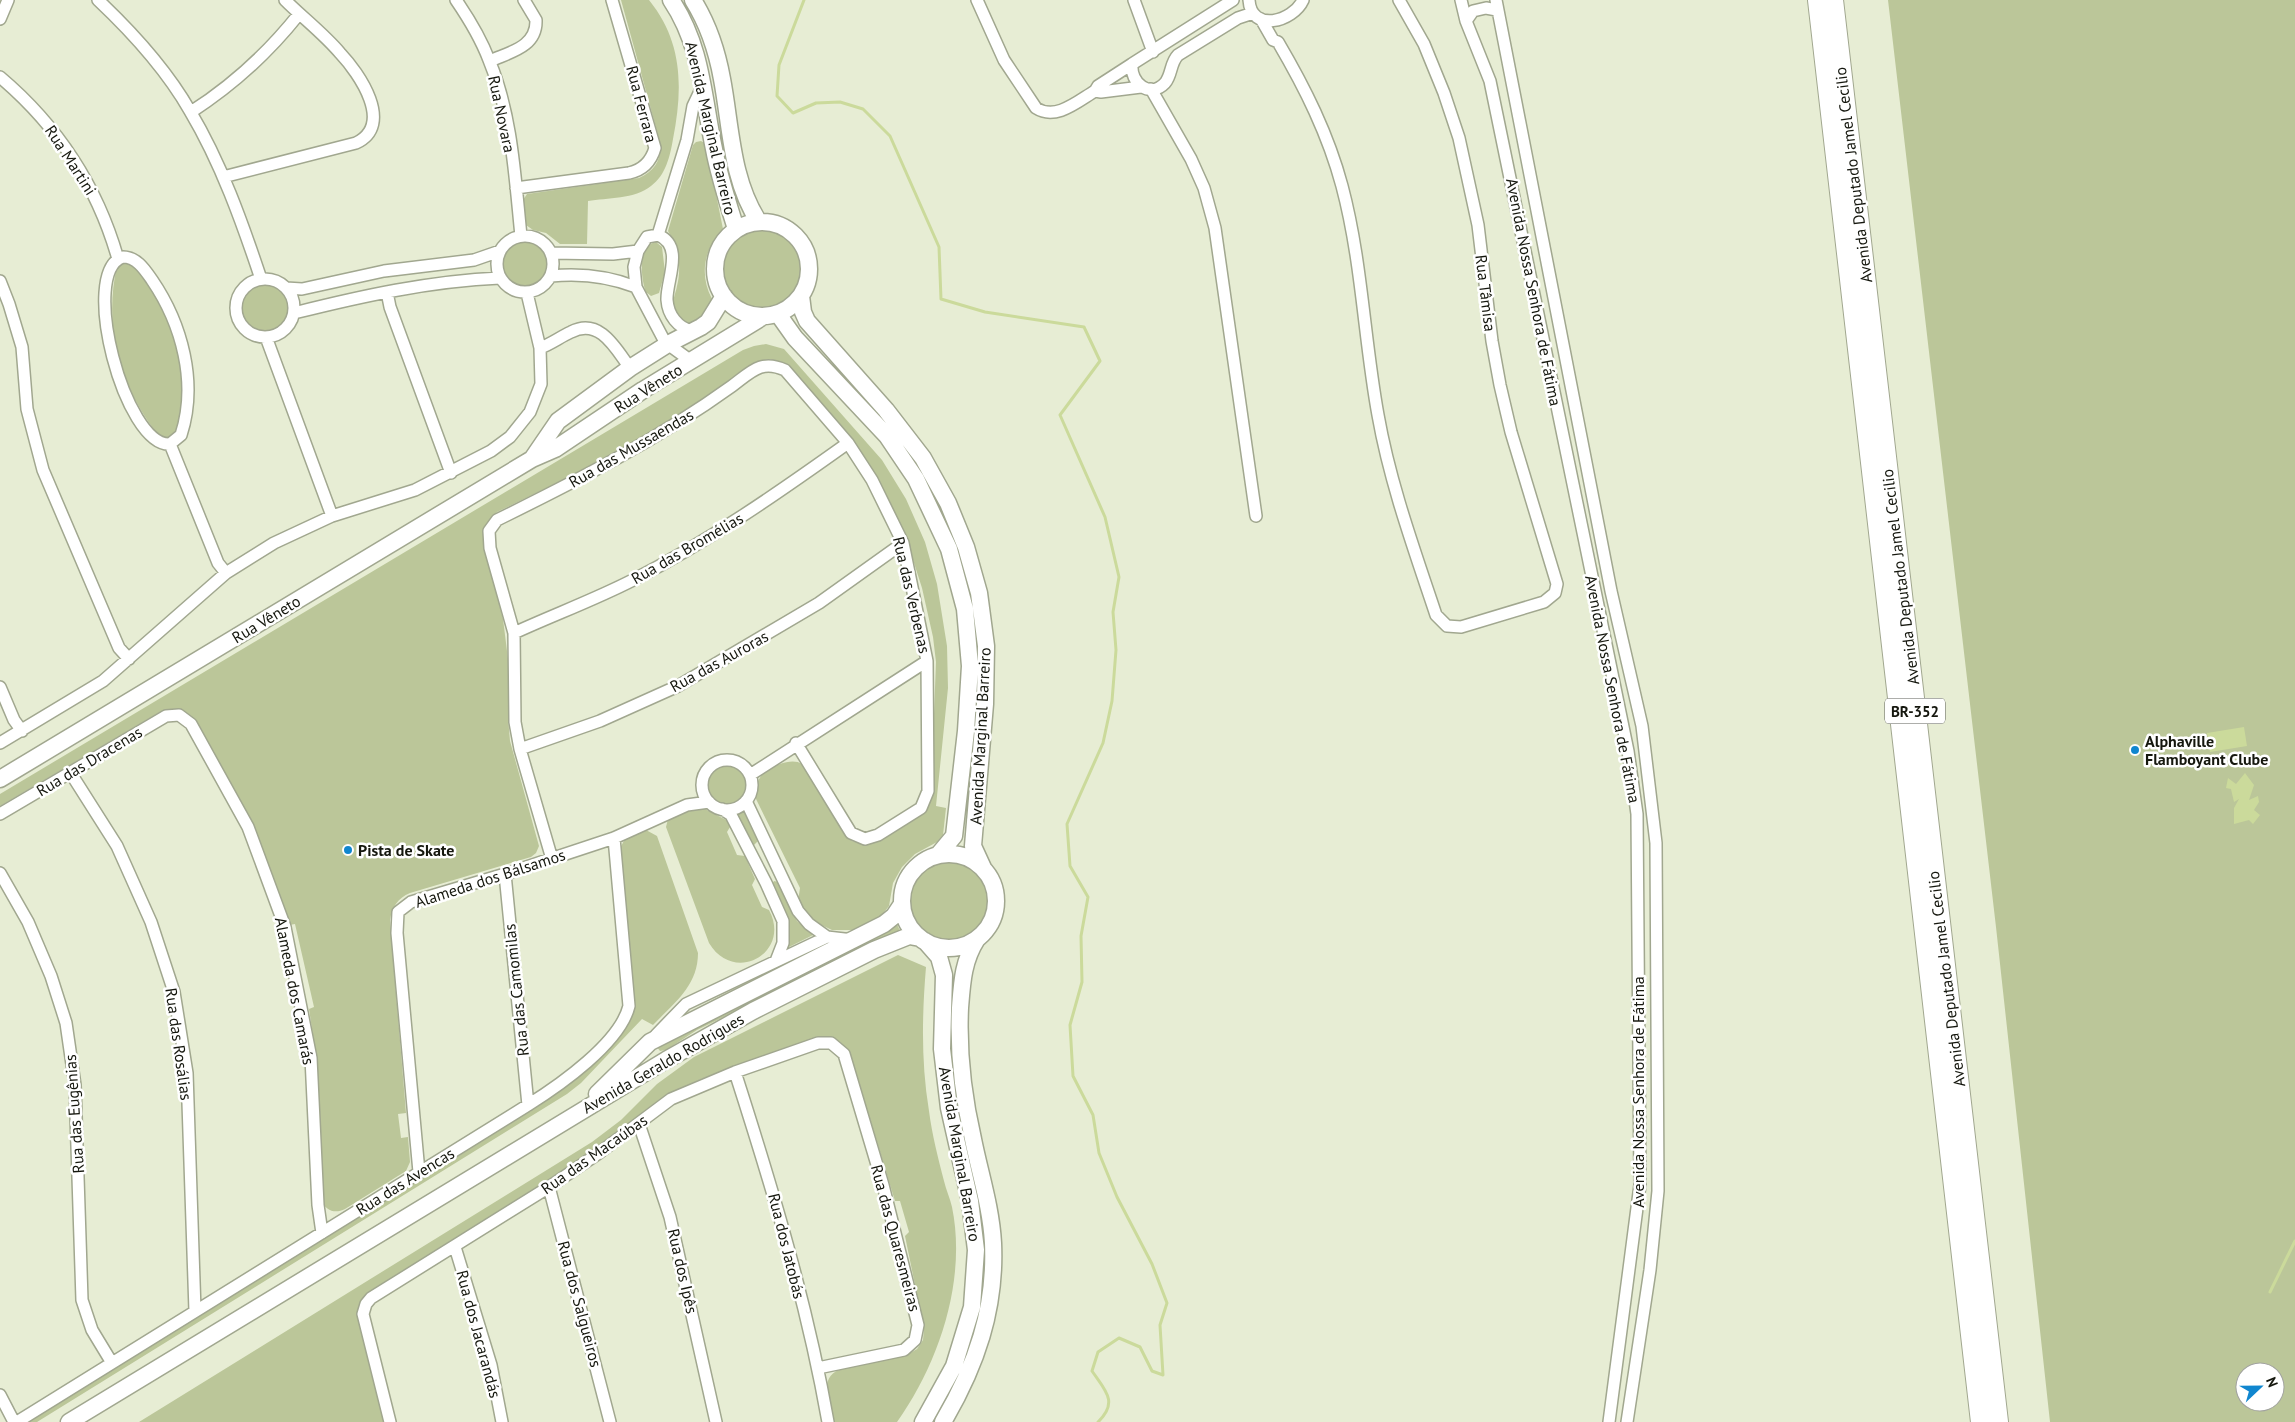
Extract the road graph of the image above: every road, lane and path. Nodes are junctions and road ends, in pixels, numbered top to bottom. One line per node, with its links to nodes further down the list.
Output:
1 (8, 0): 21 (street)
2 (98, 0): 32 (street)
3 (285, 0): 19 (street)
4 (456, 0): 26 (street, Rua Novara)
5 (524, 0): 26 (street)
6 (612, 0): 34 (street, Rua Ferrara)
7 (671, 0): 29 (street, Avenida Marginal Barreiro)
8 (693, 0): 35 (street, Avenida Marginal Barreiro)
9 (976, 0): 31 (street)
10 (1134, 0): 25 (street)
11 (1234, 0): 25 (street)
12 (1249, 0): 20 (street)
13 (1304, 0): 22 (street)
14 (1399, 0): 24 (street, Rua Tâmisa)
15 (1461, 0): 23 (street, Avenida Nossa Senhora de Fátima)
16 (1818, 0): 134 (highway, Avenida Deputado Jamel Cecilio / BR-352)
17 (1833, 0): 135 (highway, Avenida Deputado Jamel Cecilio / BR-352)
18 (1496, 5): 23 (street); 120 (street, Avenida Nossa Senhora de Fátima)
19 (299, 14): 32 (street); 33 (street)
20 (1257, 16): 22 (street); 24 (street); 30 (street)
21 (0, 19)
22 (1284, 19): 24 (street)
23 (1466, 21): 119 (street, Avenida Nossa Senhora de Fátima)
24 (1278, 42)
25 (1153, 52): 27 (street)
26 (490, 61): 34 (street, Rua Novara)
27 (1132, 64): 30 (street); 31 (street)
28 (0, 77): 42 (street, Rua Martini)
29 (704, 84): 36 (street, Avenida Marginal Barreiro); 37 (street)
30 (1146, 88): 31 (street); 69 (street)
31 (1095, 91)
32 (191, 112): 33 (street)
33 (223, 177): 45 (street)
34 (516, 188): 38 (street, Rua Novara)
35 (759, 222): 36 (street); 52 (street)
36 (736, 230): 51 (street)
37 (658, 235): 40 (street); 55 (street)
38 (521, 236): 39 (street); 41 (street)
39 (500, 251): 44 (street); 48 (street)
40 (638, 251): 41 (street); 47 (street)
41 (551, 253): 43 (street)
42 (118, 259): 65 (street); 65 (street)
43 (551, 276): 47 (street); 50 (street)
44 (500, 278): 49 (street); 50 (street)
45 (261, 279): 48 (street); 56 (street)
46 (0, 281): 73 (street)
47 (636, 286): 57 (street)
48 (286, 288): 53 (street)
49 (387, 292): 53 (street); 67 (street)
50 (527, 293): 58 (street)
51 (724, 296): 54 (street); 55 (street, Rua Vêneto)
52 (801, 296): 54 (street); 95 (street, Avenida Marginal Barreiro)
53 (294, 312): 56 (street)
54 (771, 315): 59 (street, Rua Vêneto); 93 (street, Avenida Marginal Barreiro)
55 (692, 331): 57 (street, Rua Vêneto)
56 (266, 337): 68 (street)
57 (668, 344): 59 (street); 61 (street, Rua Vêneto)
58 (540, 348): 61 (street); 67 (street)
59 (691, 361): 63 (street, Rua Vêneto)
60 (773, 364): 64 (street, Rua das Verbenas); 72 (street, Rua das Mussaendas)
61 (630, 368): 62 (street, Rua Vêneto)
62 (558, 422): 63 (street); 66 (street, Rua Vêneto)
63 (572, 437): 66 (street, Rua Vêneto)
64 (848, 443): 70 (street, Rua das Verbenas); 72 (street, Rua das Bromélias)
65 (170, 444): 71 (street)
66 (532, 459): 83 (street, Rua Vêneto)
67 (451, 473): 68 (street)
68 (332, 516): 71 (street)
69 (1256, 516)
70 (902, 542): 74 (street, Rua das Verbenas); 80 (street, Rua das Auroras)
71 (226, 573): 73 (street)
72 (514, 633): 80 (street)
73 (130, 660): 77 (street)
74 (927, 661): 78 (street); 78 (street, Rua das Verbenas)
75 (0, 687): 77 (street)
76 (179, 715): 81 (street, Rua das Dracenas); 115 (street, Alameda dos Camarás)
77 (22, 730): 79 (street)
78 (796, 743): 82 (street)
79 (0, 744)
80 (520, 749): 94 (street)
81 (70, 772): 89 (street, Rua das Dracenas); 117 (street, Rua das Rosálias)
82 (750, 775): 84 (street, Alameda dos Bálsamos); 85 (street)
83 (0, 779)
84 (702, 785): 86 (street); 87 (street, Alameda dos Bálsamos)
85 (746, 801): 88 (street); 91 (street)
86 (709, 802): 87 (street, Alameda dos Bálsamos); 88 (street)
87 (687, 805): 90 (street, Alameda dos Bálsamos)
88 (722, 809): 92 (street)
89 (0, 814)
90 (614, 838): 94 (street, Alameda dos Bálsamos); 110 (street, Rua das Avencas)
91 (766, 843): 92 (street); 98 (street)
92 (750, 850): 99 (street)
93 (938, 855): 95 (street); 100 (street)
94 (552, 859): 97 (street, Alameda dos Bálsamos)
95 (984, 870): 102 (street)
96 (0, 873): 118 (street, Rua das Eugênias)
97 (504, 874): 110 (street, Rua das Camomilas); 113 (street, Alameda dos Bálsamos)
98 (781, 875): 99 (street); 101 (street)
99 (766, 883): 105 (street)
100 (902, 904): 103 (street, Avenida Geraldo Rodrigues); 104 (street)
101 (827, 936): 103 (street); 105 (street, Avenida Geraldo Rodrigues)
102 (977, 939): 104 (street); 131 (street, Avenida Marginal Barreiro)
103 (852, 940): 106 (street, Avenida Geraldo Rodrigues)
104 (922, 940): 108 (street, Avenida Geraldo Rodrigues); 130 (street, Avenida Marginal Barreiro)
105 (776, 960): 106 (street, Avenida Geraldo Rodrigues)
106 (650, 1042): 108 (street); 112 (street, Avenida Geraldo Rodrigues)
107 (831, 1043): 109 (street, Rua das Macaúbas); 121 (street, Rua das Quaresmeiras)
108 (666, 1060): 112 (street, Avenida Geraldo Rodrigues)
109 (735, 1072): 111 (street, Rua das Macaúbas); 121 (street, Rua dos Jatobás)
110 (528, 1105): 113 (street, Rua das Avencas)
111 (639, 1124): 114 (street, Rua das Macaúbas); 128 (street, Rua dos Ipês)
112 (540, 1135): 124 (street, Rua das Avencas)
113 (419, 1172): 115 (street, Rua das Avencas)
114 (549, 1187): 116 (street, Rua das Macaúbas); 127 (street, Rua dos Salgueiros)
115 (322, 1233): 117 (street, Rua das Avencas)
116 (455, 1246): 125 (street, Rua das Macaúbas); 126 (street, Rua dos Jacarandás)
117 (195, 1311): 118 (street, Rua das Avencas)
118 (112, 1363): 123 (street, Rua das Avencas)
119 (1617, 1365): 120 (street); 132 (street, Avenida Nossa Senhora de Fátima)
120 (1634, 1367): 133 (street, Avenida Nossa Senhora de Fátima)
121 (818, 1368): 129 (street, Rua dos Jatobás)
122 (0, 1395): 123 (street)
123 (15, 1422)
124 (69, 1422)
125 (390, 1422)
126 (502, 1422)
127 (610, 1422)
128 (716, 1422)
129 (828, 1422)
130 (923, 1422)
131 (943, 1422)
132 (1609, 1422)
133 (1627, 1422)
134 (1981, 1422)
135 (1998, 1422)

